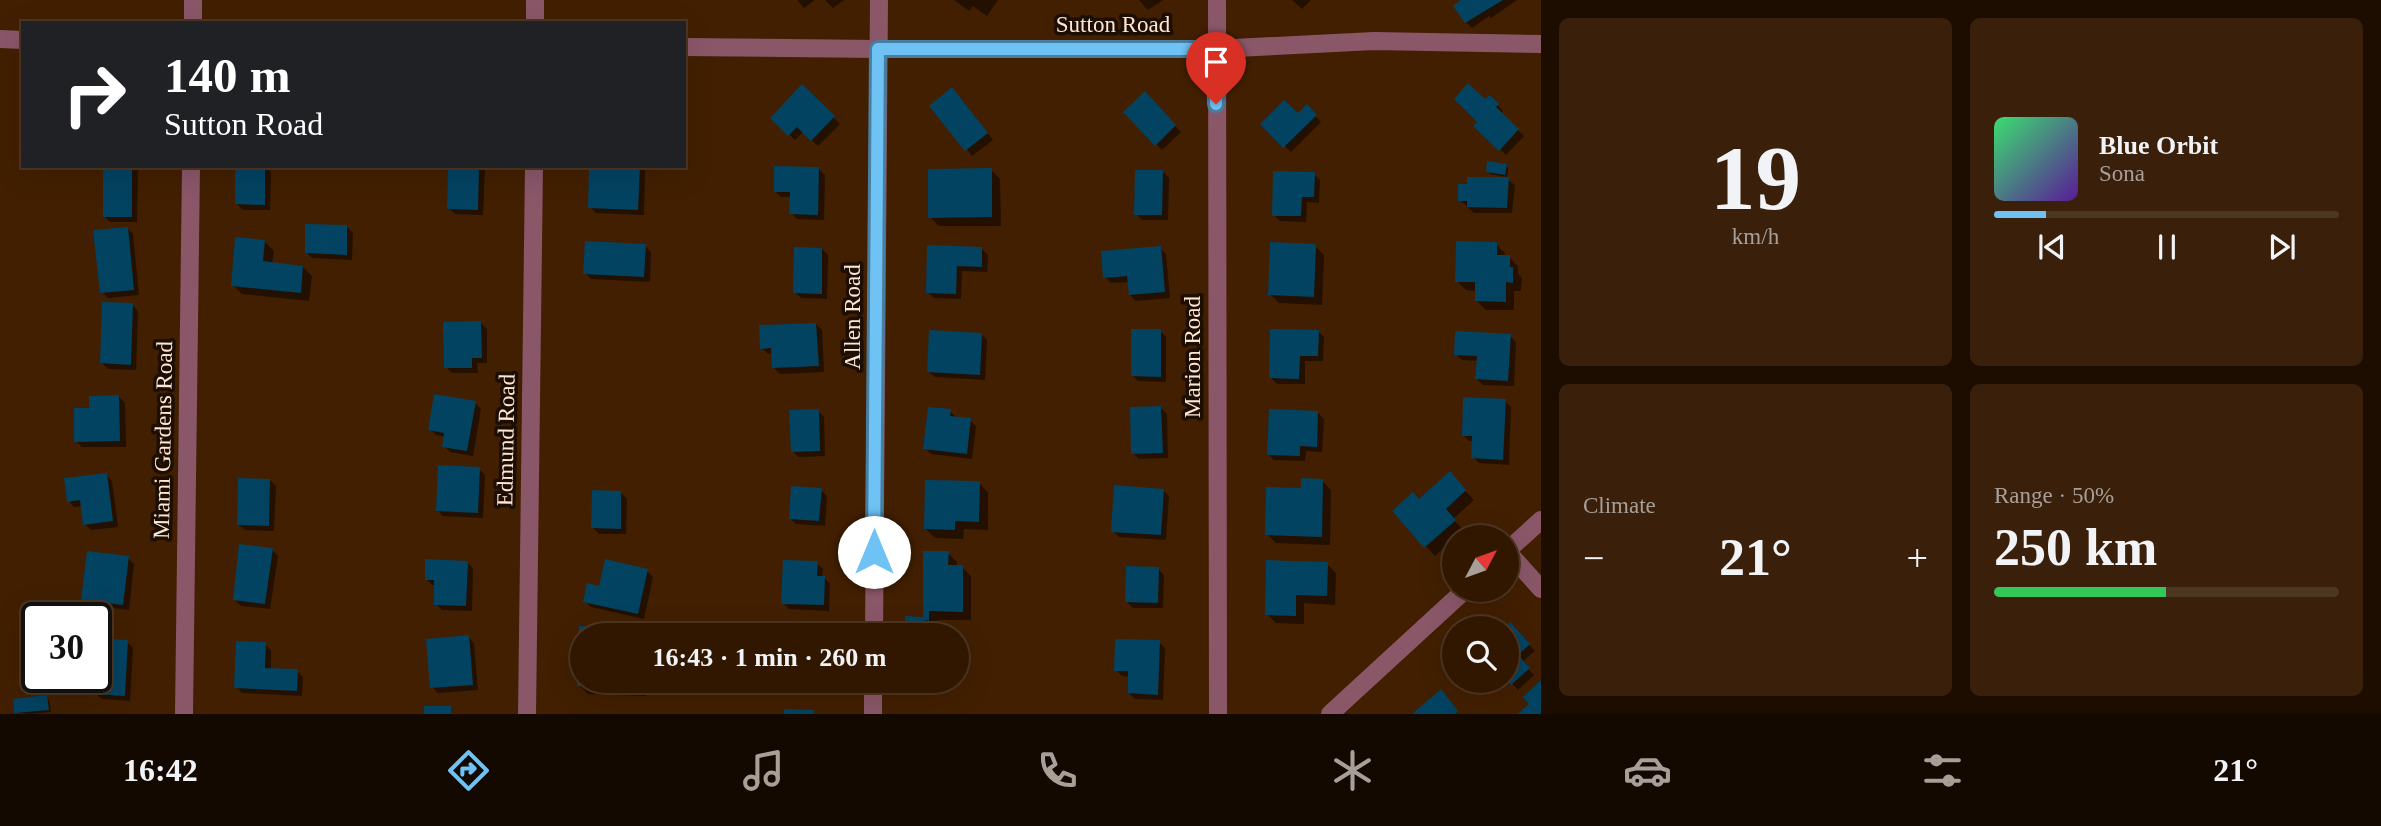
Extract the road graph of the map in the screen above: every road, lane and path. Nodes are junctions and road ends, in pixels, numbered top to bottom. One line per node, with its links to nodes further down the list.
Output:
1 (193, 0): 5 (street)
2 (536, 0): 6 (street)
3 (879, 0): 11 (street, Allen Road)
4 (1217, 0): 12 (street, Marion Road)
5 (193, 21)
6 (535, 21)
7 (0, 39): 8 (street)
8 (21, 40)
9 (1541, 44): 12 (street, Sutton Road)
10 (686, 47): 11 (street, Sutton Road)
11 (878, 49): 12 (street, Sutton Road); 20 (street, Allen Road)
12 (1215, 49): 25 (street, Marion Road)
13 (191, 168): 22 (street, Miami Gardens Road)
14 (534, 168): 23 (street, Edmund Road)
15 (1541, 520): 16 (street)
16 (1519, 540)
17 (1519, 564): 18 (street)
18 (1541, 589)
19 (1452, 602): 26 (street)
20 (874, 623)
21 (873, 693): 24 (street)
22 (184, 714)
23 (527, 714)
24 (873, 714)
25 (1218, 714)
26 (1330, 714)

